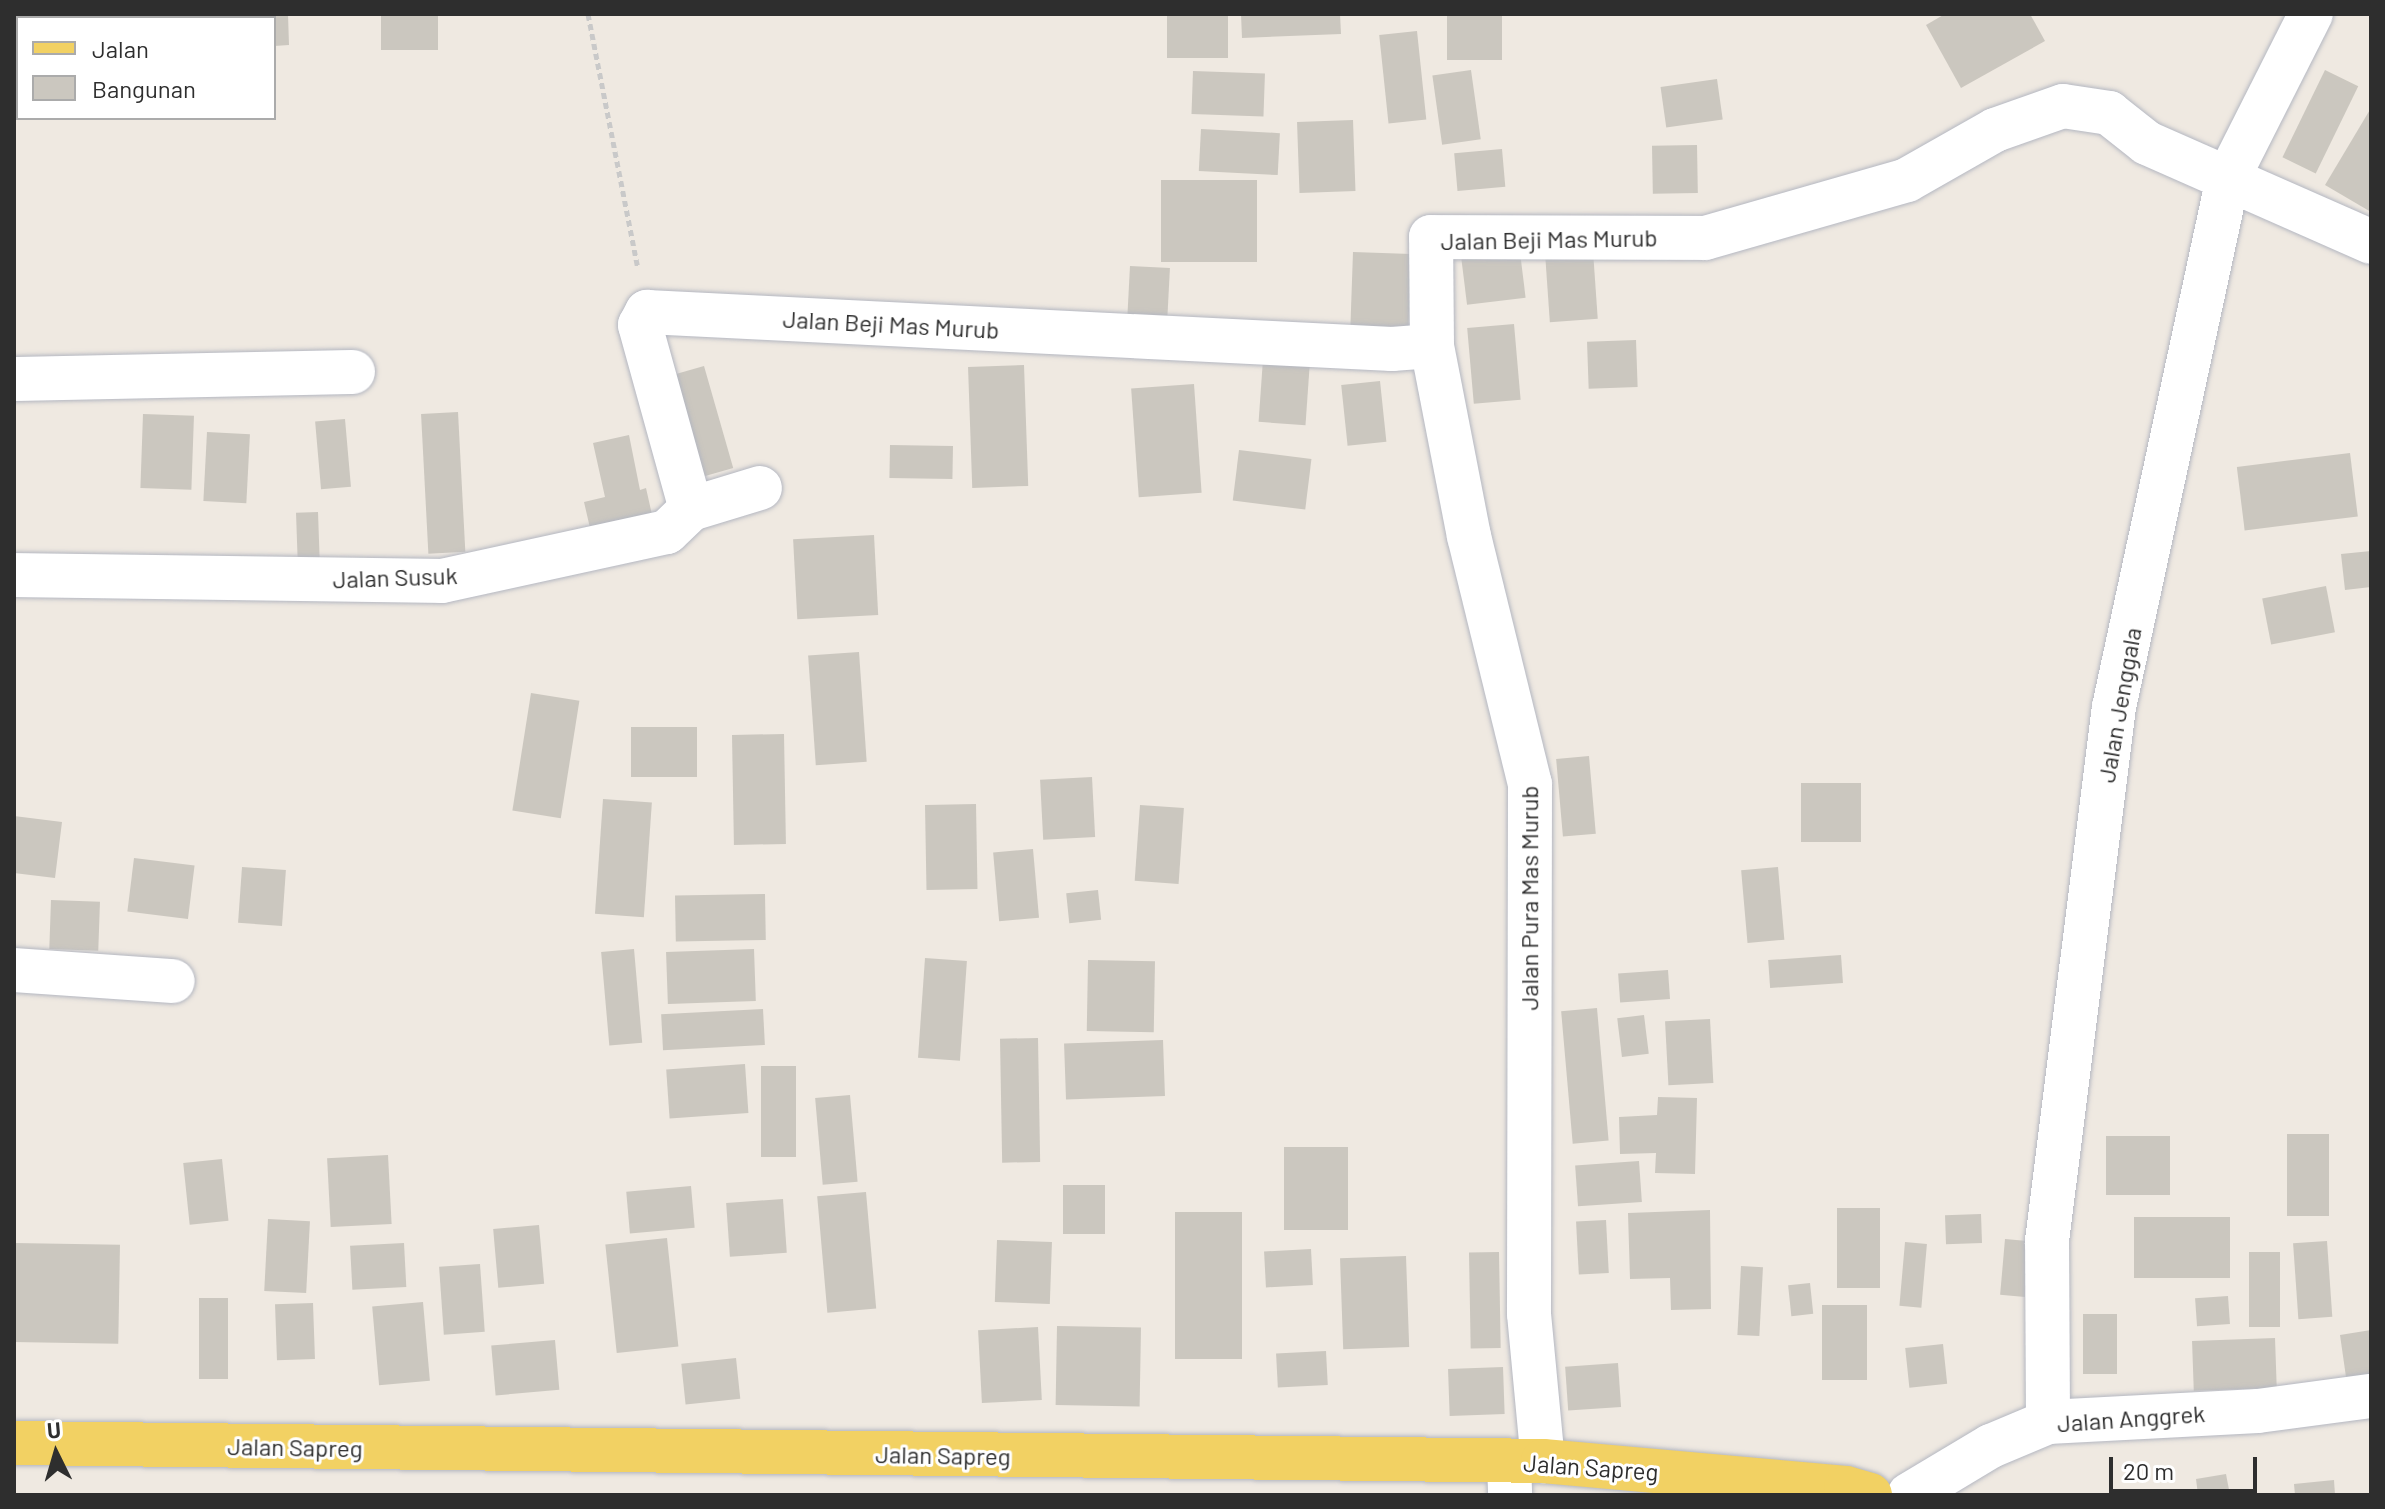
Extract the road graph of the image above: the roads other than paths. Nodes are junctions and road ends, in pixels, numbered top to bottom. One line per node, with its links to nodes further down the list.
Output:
1 (2311, 14): 2 (street, Jalan Jenggala)
2 (2228, 178): 3 (street); 4 (street, Jalan Beji Mas Murub); 13 (street, Jalan Jenggala)
3 (2371, 242)
4 (1432, 346): 8 (street, Jalan Beji Mas Murub); 15 (street, Jalan Pura Mas Murub)
5 (353, 372): 6 (street)
6 (14, 379)
7 (760, 488): 8 (street, Jalan Susuk)
8 (691, 509): 9 (street, Jalan Susuk)
9 (14, 575)
10 (14, 970): 11 (street)
11 (173, 981)
12 (2371, 1396): 13 (street, Jalan Anggrek)
13 (2048, 1422): 17 (street, Jalan Anggrek)
14 (14, 1443): 15 (main road, Jalan Sapreg)
15 (1521, 1473): 16 (main road, Jalan Sapreg)
16 (1870, 1495)
17 (1909, 1495)

